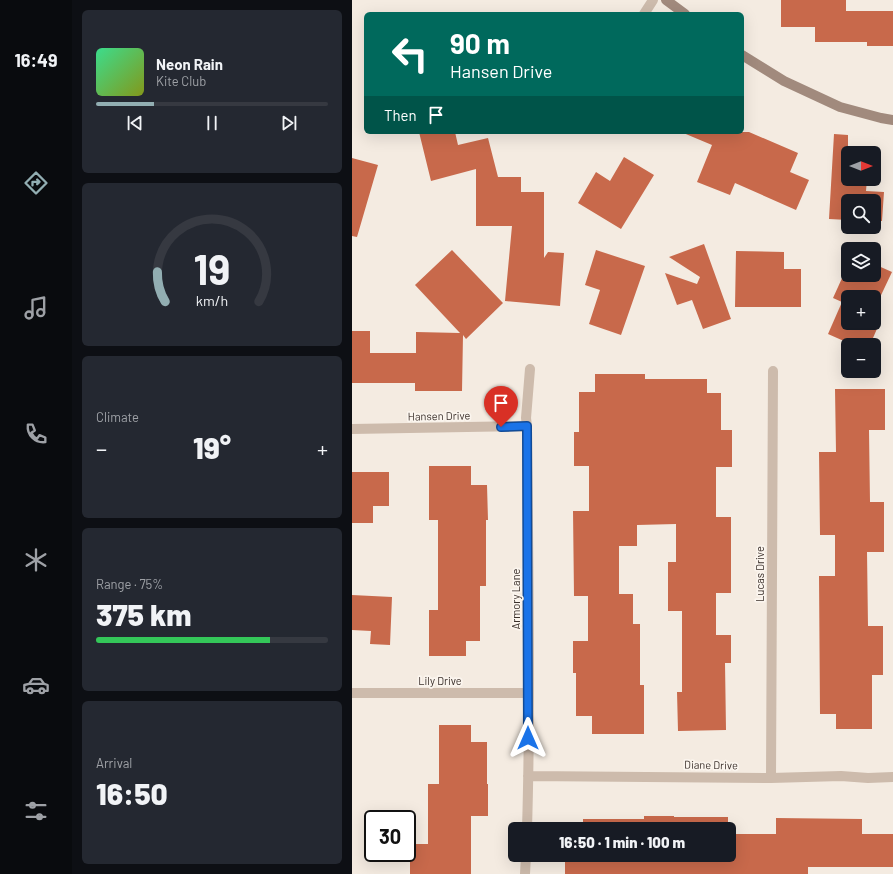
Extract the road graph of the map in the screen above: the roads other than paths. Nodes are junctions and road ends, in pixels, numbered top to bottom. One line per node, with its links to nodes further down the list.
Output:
1 (653, 0): 3 (street)
2 (666, 0): 4 (street)
3 (645, 12)
4 (682, 12)
5 (744, 56): 6 (street)
6 (893, 120)
7 (530, 369): 9 (street, Armory Lane)
8 (773, 371): 15 (street, Lucas Drive)
9 (527, 426): 10 (street, Hansen Drive); 12 (street, Armory Lane)
10 (352, 429)
11 (352, 693): 12 (street, Lily Drive)
12 (528, 693): 13 (street, Armory Lane)
13 (528, 776): 15 (street, Diane Drive); 16 (street, Armory Lane)
14 (893, 777): 15 (street, Diane Drive)
15 (771, 778)
16 (527, 822)
17 (526, 862): 18 (street)
18 (526, 874)

